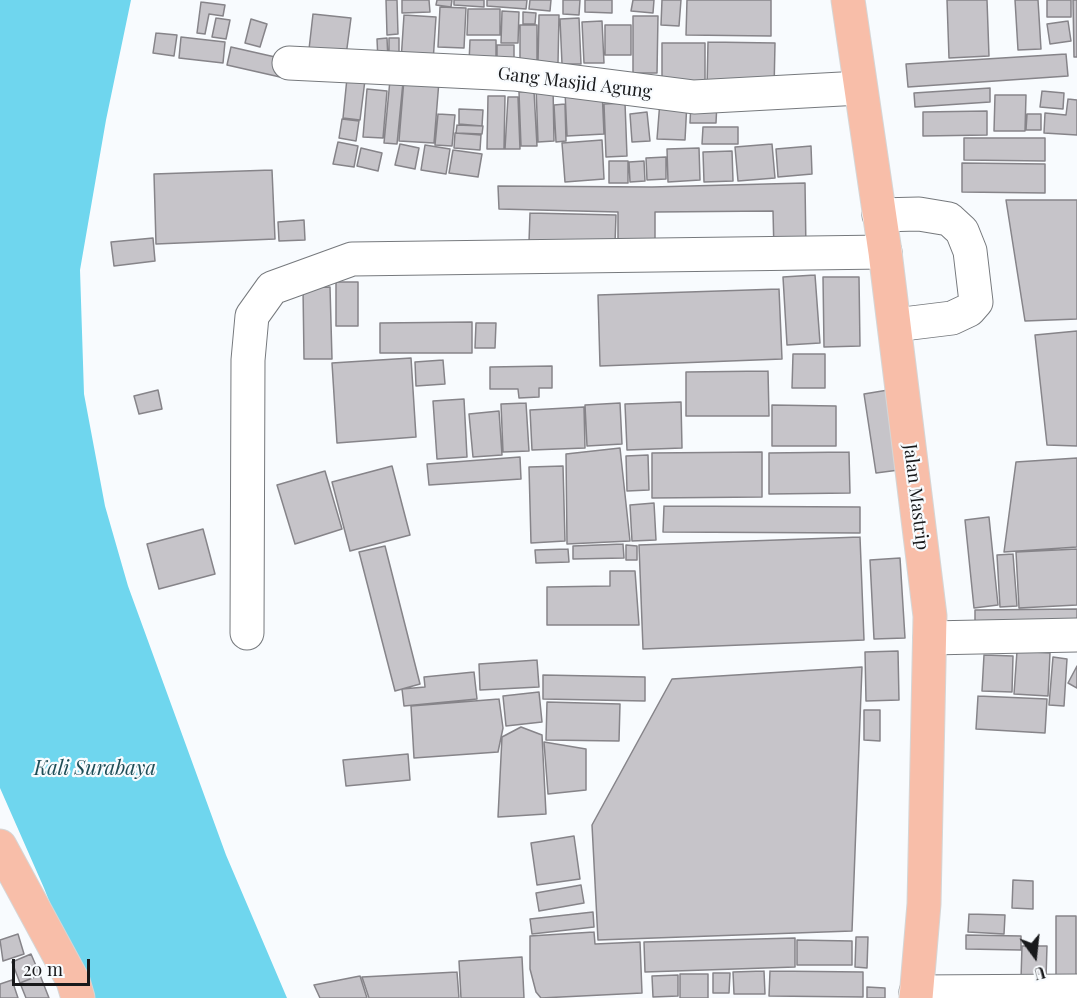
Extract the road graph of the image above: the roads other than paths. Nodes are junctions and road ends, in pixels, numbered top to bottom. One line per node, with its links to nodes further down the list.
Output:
1 (848, 0): 3 (main road, Jalan Mastrip)
2 (289, 63): 3 (street, Gang Masjid Agung)
3 (860, 88): 4 (main road, Jalan Mastrip)
4 (879, 215): 5 (main road, Jalan Mastrip); 6 (street)
5 (885, 252): 6 (main road, Jalan Mastrip); 7 (street)
6 (895, 325): 9 (main road, Jalan Mastrip)
7 (247, 633)
8 (1077, 635): 9 (street)
9 (930, 638): 12 (main road, Jalan Mastrip)
10 (0, 846): 13 (main road)
11 (1077, 991): 12 (street)
12 (916, 995)
13 (78, 998)

